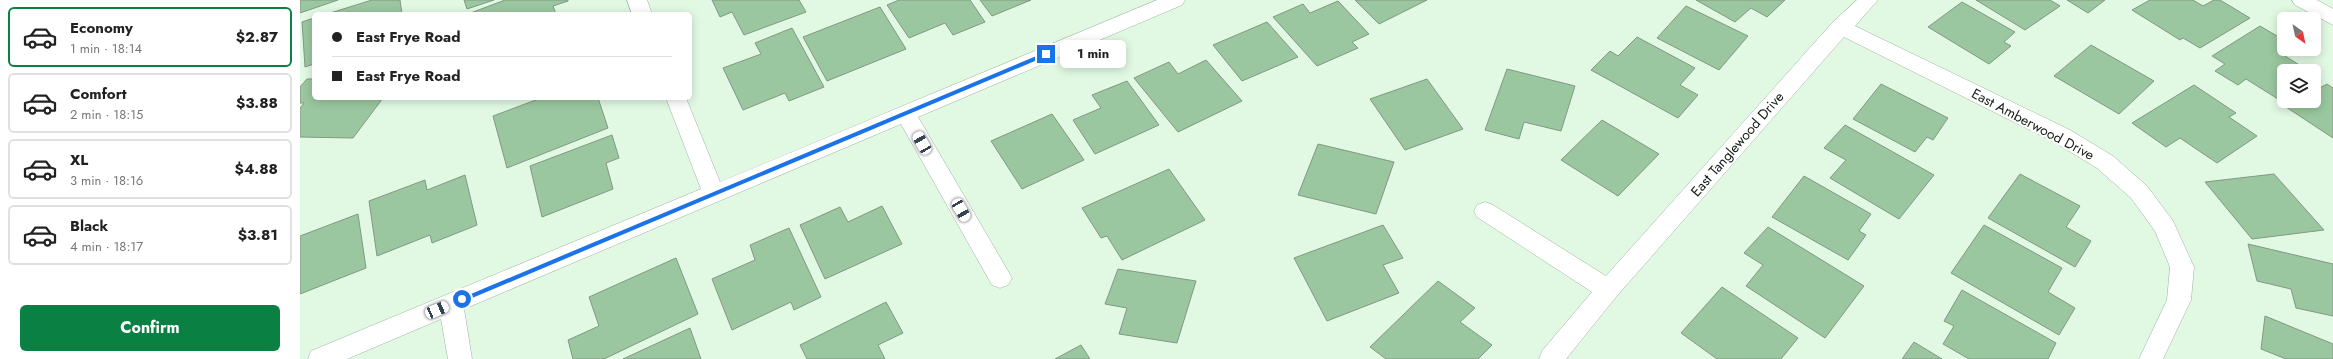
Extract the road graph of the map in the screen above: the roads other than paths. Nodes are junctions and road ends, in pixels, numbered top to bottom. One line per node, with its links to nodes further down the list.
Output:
1 (637, 0): 5 (street)
2 (1175, 0): 9 (street)
3 (1868, 0): 7 (street, East Tanglewood Drive)
4 (2302, 0): 6 (street)
5 (641, 12)
6 (2333, 18)
7 (1840, 27): 13 (street, East Tanglewood Drive); 18 (street, East Amberwood Drive)
8 (677, 100): 10 (street)
9 (905, 113): 10 (street); 12 (street)
10 (714, 194): 14 (street)
11 (1485, 211): 13 (street)
12 (1000, 278)
13 (1608, 290): 17 (street, East Tanglewood Drive)
14 (451, 304): 15 (street); 16 (street)
15 (320, 359)
16 (460, 359)
17 (1551, 359)
18 (2152, 359)

